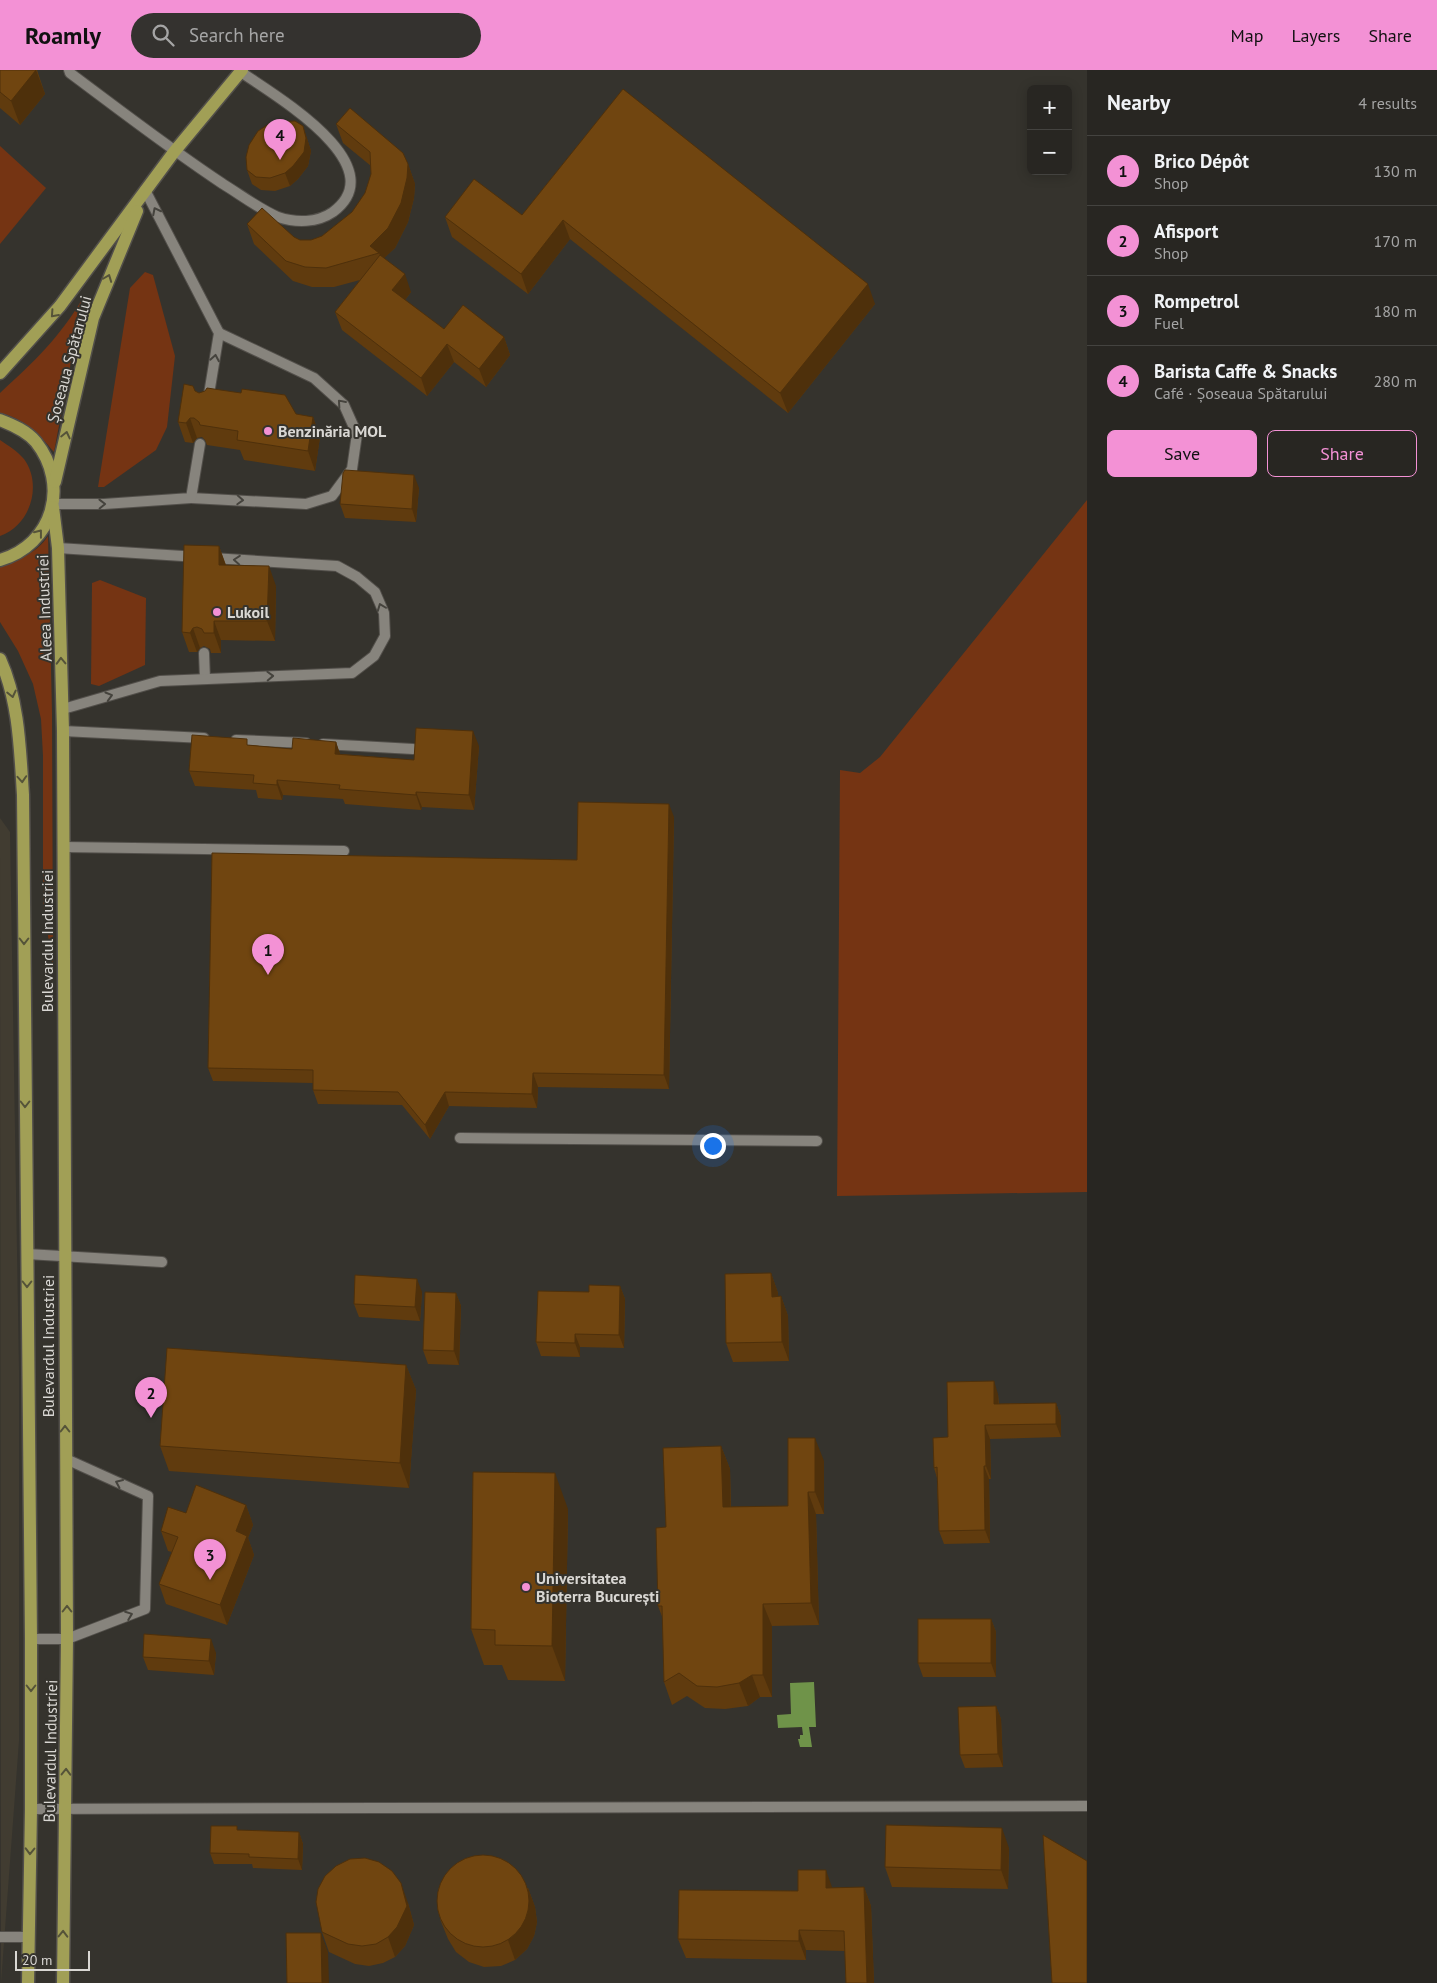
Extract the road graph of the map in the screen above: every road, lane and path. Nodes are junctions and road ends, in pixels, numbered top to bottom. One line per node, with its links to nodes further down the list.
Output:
1 (70, 70): 3 (street)
2 (241, 71): 3 (main road, Șoseaua Spătarului); 3 (street)
3 (174, 152): 4 (main road, Șoseaua Spătarului)
4 (145, 190): 5 (street, one-way to 4); 6 (main road, Șoseaua Spătarului, one-way to 6); 10 (main road, Șoseaua Spătarului, one-way to 4)
5 (219, 333): 7 (street, one-way to 5); 11 (street, one-way to 5)
6 (0, 373)
7 (206, 406)
8 (0, 420): 10 (main road, Șoseaua Spătarului)
9 (200, 444): 11 (street)
10 (55, 482): 12 (main road, Șoseaua Spătarului)
11 (191, 498): 12 (street, one-way to 11)
12 (53, 505): 13 (main road, Aleea Industriei); 14 (main road, Șoseaua Spătarului, one-way to 12)
13 (58, 548): 17 (street, one-way to 13); 18 (main road, Aleea Industriei, one-way to 13)
14 (0, 560)
15 (204, 653): 17 (street)
16 (0, 659): 25 (main road, Bulevardul Industriei, one-way to 25)
17 (205, 679): 18 (street, one-way to 17)
18 (63, 709): 19 (main road, Bulevardul Industriei)
19 (63, 731): 20 (street); 21 (main road, Bulevardul Industriei)
20 (413, 749)
21 (63, 847): 22 (street); 26 (main road, Bulevardul Industriei)
22 (344, 851)
23 (460, 1138): 24 (street)
24 (817, 1141)
25 (27, 1254): 26 (street); 30 (main road, Bulevardul Industriei, one-way to 30)
26 (64, 1255): 27 (street); 28 (main road, Bulevardul Industriei, one-way to 26)
27 (162, 1262)
28 (66, 1459): 29 (main road, Bulevardul Industriei, one-way to 28); 29 (street, one-way to 28)
29 (67, 1639): 30 (street); 32 (main road, Bulevardul Industriei, one-way to 29)
30 (31, 1640): 33 (main road, Bulevardul Industriei, one-way to 33)
31 (1087, 1806): 32 (street)
32 (65, 1808): 33 (street); 37 (main road, Bulevardul Industriei, one-way to 32)
33 (31, 1809): 35 (main road, Bulevardul Industriei, one-way to 35)
34 (0, 1937): 35 (street)
35 (28, 1938): 36 (main road, Bulevardul Industriei)
36 (28, 1983)
37 (63, 1983)

